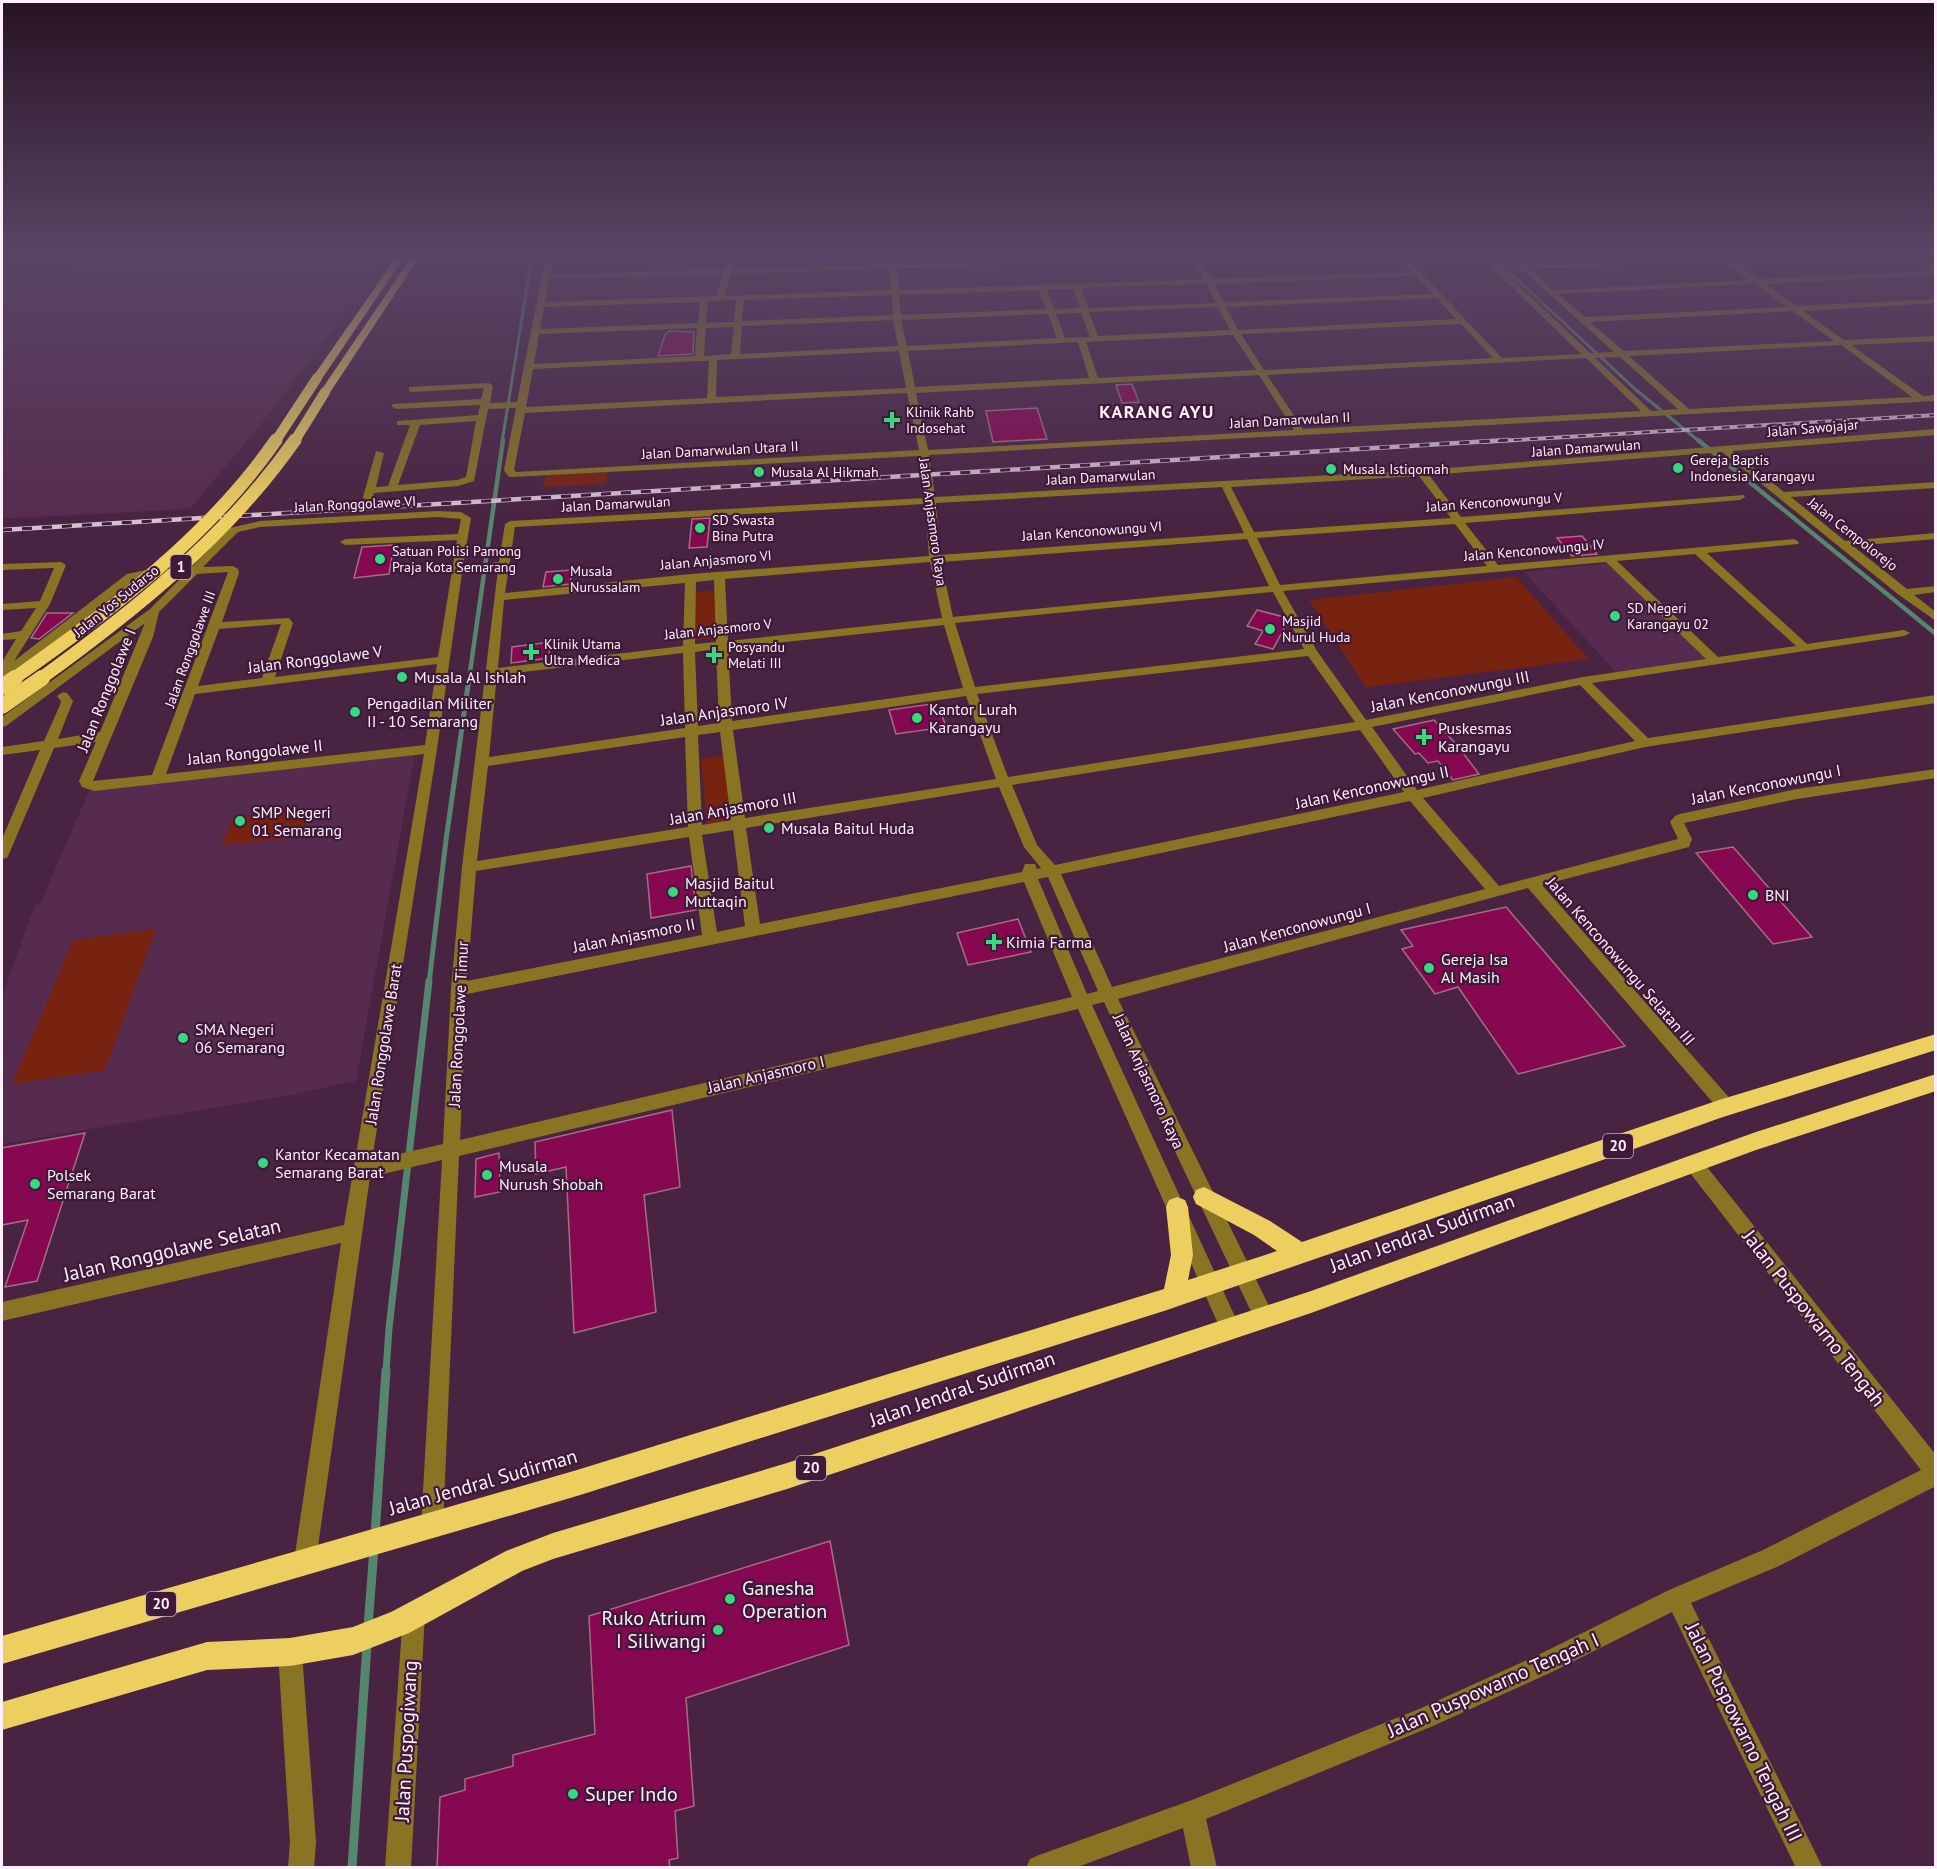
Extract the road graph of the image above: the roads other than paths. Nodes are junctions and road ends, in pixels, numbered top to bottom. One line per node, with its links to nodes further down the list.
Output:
1 (341, 343): 92 (highway, Jalan Yos Sudarso / 1, bridge)
2 (358, 343): 97 (highway, Jalan Yos Sudarso / 1, bridge)
3 (532, 343): 22 (street)
4 (701, 343): 19 (street)
5 (736, 343): 18 (street)
6 (901, 343): 15 (street, Jalan Anjasmoro Raya)
7 (1018, 343): 15 (street)
8 (1082, 343): 24 (street)
9 (1242, 343): 23 (street)
10 (1484, 343): 21 (street)
11 (1576, 343): 17 (street)
12 (1609, 343): 16 (street)
13 (1839, 343): 16 (street)
14 (1843, 343): 28 (street)
15 (902, 349): 18 (street); 26 (street, Jalan Anjasmoro Raya)
16 (1621, 354): 17 (street); 33 (street)
17 (1588, 355): 21 (street); 34 (street)
18 (735, 358): 20 (street)
19 (699, 359): 20 (street); 22 (street)
20 (713, 359): 29 (street)
21 (1499, 359): 23 (street)
22 (527, 367): 32 (street)
23 (1260, 372): 24 (street); 39 (street)
24 (1094, 380): 26 (street)
25 (412, 389): 30 (street)
26 (910, 390): 29 (street); 42 (street, Jalan Anjasmoro Raya)
27 (1935, 398): 28 (street, Jalan Damarwulan II)
28 (1921, 399): 33 (street, Jalan Damarwulan II)
29 (711, 400): 32 (street)
30 (484, 404): 31 (street); 32 (street); 35 (street)
31 (396, 406)
32 (521, 407): 42 (street, Jalan Damarwulan Utara II)
33 (1687, 412): 34 (street, Jalan Damarwulan II)
34 (1654, 414): 39 (street, Jalan Damarwulan II)
35 (481, 418): 36 (street); 47 (street)
36 (416, 422): 37 (street); 47 (street)
37 (400, 423)
38 (1935, 432): 40 (street, Jalan Sawojajar)
39 (1301, 433): 42 (street, Jalan Damarwulan II)
40 (1722, 450): 43 (street, Jalan Sawojajar); 48 (street, Jalan Cempolorejo)
41 (379, 453): 47 (street)
42 (924, 453): 50 (street, Jalan Anjasmoro Raya)
43 (1694, 453): 44 (street, Jalan Damarwulan)
44 (1422, 473): 45 (street, Jalan Damarwulan); 51 (street)
45 (1225, 484): 50 (street, Jalan Damarwulan); 54 (street)
46 (1935, 485): 48 (street)
47 (392, 488)
48 (1780, 495): 58 (street, Jalan Cempolorejo)
49 (1740, 497): 51 (street, Jalan Kenconowungu V)
50 (930, 501): 52 (street, Jalan Damarwulan); 60 (street, Jalan Anjasmoro Raya)
51 (1458, 520): 54 (street, Jalan Kenconowungu V); 64 (street)
52 (510, 524): 62 (street, Jalan Ronggolawe Timur)
53 (463, 532): 56 (street); 65 (street, Jalan Ronggolawe VI); 66 (street, Jalan Ronggolawe Barat)
54 (1250, 535): 60 (street, Jalan Kenconowungu VI); 69 (street)
55 (1935, 536): 58 (street)
56 (345, 542)
57 (1794, 542): 59 (street, Jalan Kenconowungu IV)
58 (1842, 544): 71 (street, Jalan Cempolorejo)
59 (1697, 550): 61 (street, Jalan Kenconowungu IV); 84 (street)
60 (935, 558): 67 (street, Jalan Anjasmoro VI); 77 (street, Jalan Anjasmoro Raya)
61 (1609, 559): 64 (street, Jalan Kenconowungu IV); 87 (street)
62 (499, 566): 66 (street); 72 (street, Jalan Ronggolawe Timur)
63 (2, 567): 73 (street)
64 (1494, 568): 69 (street, Jalan Kenconowungu IV)
65 (192, 570): 75 (street); 78 (street, Jalan Ronggolawe III); 88 (street)
66 (460, 570): 86 (street, Jalan Ronggolawe Barat)
67 (719, 574): 68 (street, Jalan Anjasmoro VI); 82 (street)
68 (691, 577): 72 (street, Jalan Anjasmoro VI); 83 (street)
69 (1276, 588): 77 (street); 85 (street)
70 (1935, 589): 71 (street)
71 (1903, 592): 76 (street, Jalan Cempolorejo)
72 (499, 597): 89 (street, Jalan Ronggolawe Timur)
73 (44, 604): 74 (street); 80 (street)
74 (2, 607)
75 (154, 611): 98 (street); 102 (street, Jalan Ronggolawe I)
76 (1935, 618)
77 (948, 620): 82 (street, Jalan Anjasmoro V); 94 (street, Jalan Anjasmoro Raya)
78 (215, 626): 91 (street); 93 (street, Jalan Ronggolawe III)
79 (1904, 633): 84 (street, Jalan Kenconowungu III)
80 (25, 634): 81 (street); 88 (street)
81 (2, 637)
82 (723, 644): 83 (street, Jalan Anjasmoro V); 100 (street)
83 (689, 647): 89 (street, Jalan Anjasmoro V); 101 (street)
84 (1804, 647): 87 (street, Jalan Kenconowungu III)
85 (1311, 652): 94 (street); 99 (street)
86 (443, 660): 91 (street, Jalan Ronggolawe V); 105 (street, Jalan Ronggolawe Barat)
87 (1714, 660): 90 (street, Jalan Kenconowungu III)
88 (2, 671)
89 (492, 672): 107 (street, Jalan Ronggolawe Timur)
90 (1583, 681): 99 (street, Jalan Kenconowungu III); 103 (street)
91 (267, 682): 93 (street, Jalan Ronggolawe V)
92 (2, 687)
93 (191, 691): 109 (street, Jalan Ronggolawe III)
94 (970, 691): 100 (street, Jalan Anjasmoro IV); 111 (street, Jalan Anjasmoro Raya)
95 (63, 696): 104 (street)
96 (1935, 699): 103 (street, Jalan Kenconowungu II)
97 (2, 705)
98 (2, 723)
99 (1363, 725): 111 (street, Jalan Kenconowungu III); 112 (street)
100 (726, 728): 101 (street, Jalan Anjasmoro IV); 113 (street)
101 (691, 733): 107 (street, Jalan Anjasmoro IV); 114 (street)
102 (105, 736): 104 (street); 110 (street, Jalan Ronggolawe I)
103 (1645, 743): 112 (street, Jalan Kenconowungu II)
104 (48, 744): 106 (street); 116 (street)
105 (431, 749): 109 (street, Jalan Ronggolawe II); 132 (street, Jalan Ronggolawe Barat)
106 (2, 751)
107 (482, 762): 117 (street, Jalan Ronggolawe Timur)
108 (1935, 773): 120 (street, Jalan Kenconowungu I)
109 (158, 780): 110 (street, Jalan Ronggolawe II)
110 (86, 781)
111 (1003, 781): 113 (street, Jalan Anjasmoro III); 115 (street, Jalan Anjasmoro Raya)
112 (1414, 796): 118 (street, Jalan Kenconowungu II); 121 (street)
113 (738, 825): 114 (street, Jalan Anjasmoro III); 122 (street)
114 (695, 833): 117 (street, Jalan Anjasmoro III); 123 (street)
115 (1030, 847): 118 (street, Jalan Anjasmoro Raya); 119 (street, Jalan Anjasmoro Raya)
116 (2, 854)
117 (469, 867): 124 (street, Jalan Ronggolawe Timur)
118 (1052, 871): 119 (street, Jalan Kenconowungu II); 125 (street, Jalan Anjasmoro Raya)
119 (1029, 876): 122 (street, Jalan Anjasmoro II); 126 (street, Jalan Anjasmoro Raya)
120 (1531, 882): 121 (street, Jalan Kenconowungu Selatan III); 129 (street, Jalan Kenconowungu Selatan III)
121 (1496, 892): 125 (street, Jalan Kenconowungu I)
122 (753, 930): 123 (street, Jalan Anjasmoro II)
123 (710, 938): 124 (street, Jalan Anjasmoro II)
124 (459, 989): 130 (street, Jalan Ronggolawe Timur)
125 (1108, 995): 126 (street, Jalan Kenconowungu I); 133 (street, Jalan Anjasmoro Raya)
126 (1082, 1000): 130 (street, Jalan Anjasmoro I); 134 (street, Jalan Anjasmoro Raya)
127 (1935, 1042): 129 (highway, Jalan Jendral Sudirman / 20)
128 (1935, 1082): 131 (highway, Jalan Jendral Sudirman / 20)
129 (1727, 1107): 136 (highway, Jalan Jendral Sudirman / 20)
130 (443, 1151): 132 (street, Jalan Anjasmoro I); 144 (street, Jalan Ronggolawe Timur)
131 (1693, 1163): 141 (highway, Jalan Jendral Sudirman / 20); 143 (street, Jalan Puspowarno Tengah)
132 (369, 1169): 135 (street, Jalan Ronggolawe Barat)
133 (1204, 1197): 136 (highway); 137 (street, Jalan Anjasmoro Raya)
134 (1177, 1208): 138 (street, Jalan Anjasmoro Raya); 139 (highway)
135 (352, 1232): 140 (street, Jalan Ronggolawe Selatan); 145 (street, Jalan Ronggolawe Barat)
136 (1301, 1254): 137 (highway, Jalan Jendral Sudirman / 20)
137 (1243, 1272): 138 (highway, Jalan Jendral Sudirman / 20); 141 (street, Jalan Anjasmoro Raya)
138 (1211, 1283): 139 (highway, Jalan Jendral Sudirman / 20); 142 (street, Jalan Anjasmoro Raya)
139 (1174, 1296): 144 (highway, Jalan Jendral Sudirman / 20)
140 (2, 1311)
141 (1264, 1317): 142 (highway, Jalan Jendral Sudirman / 20)
142 (1230, 1329): 147 (highway, Jalan Jendral Sudirman / 20)
143 (1935, 1473): 146 (street, Jalan Puspowarno Tengah I)
144 (432, 1526): 145 (highway, Jalan Jendral Sudirman / 20)
145 (313, 1559): 148 (highway, Jalan Jendral Sudirman / 20)
146 (1677, 1598): 151 (street, Jalan Puspowarno Tengah I); 156 (street, Jalan Puspowarno Tengah III)
147 (407, 1619): 149 (highway, Jalan Jendral Sudirman / 20); 153 (street, Jalan Puspogiwang)
148 (2, 1650)
149 (300, 1650): 150 (highway, Jalan Jendral Sudirman / 20); 152 (street)
150 (2, 1716)
151 (1192, 1812): 154 (street, Jalan Puspowarno Tengah I); 155 (street)
152 (301, 1868)
153 (398, 1868)
154 (1039, 1868)
155 (1204, 1868)
156 (1810, 1868)

